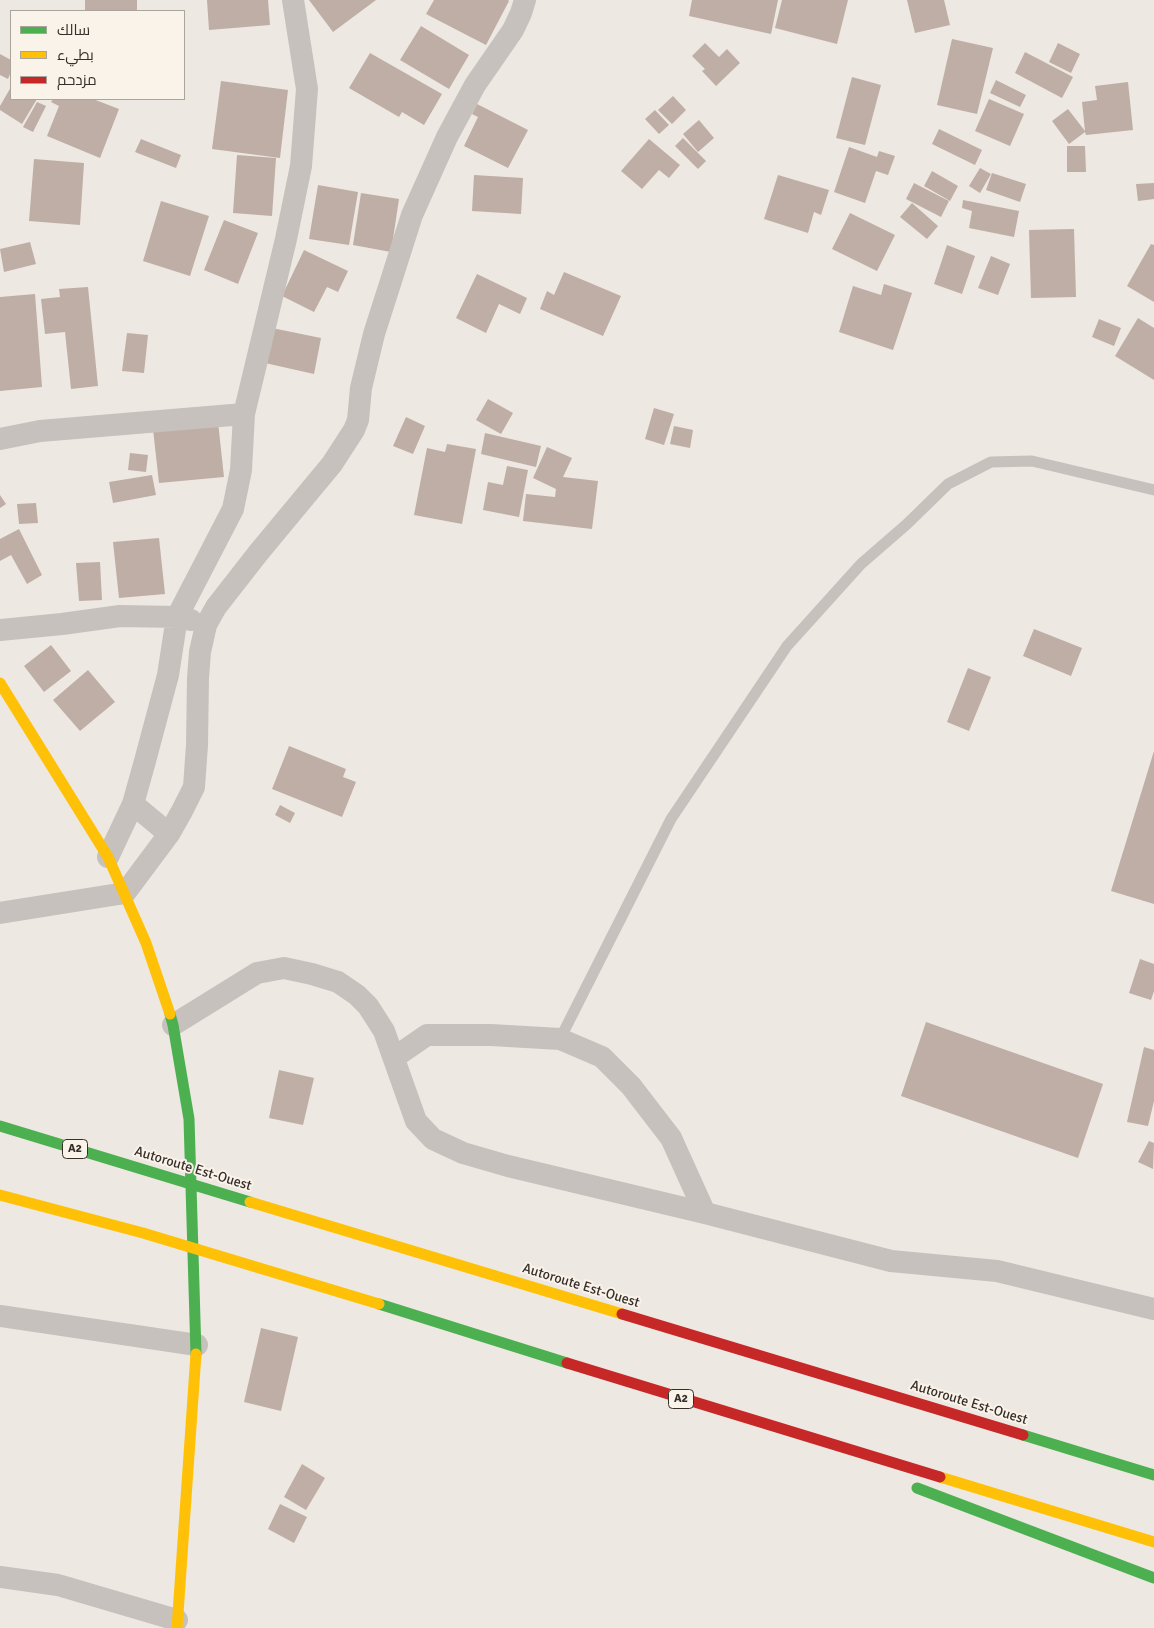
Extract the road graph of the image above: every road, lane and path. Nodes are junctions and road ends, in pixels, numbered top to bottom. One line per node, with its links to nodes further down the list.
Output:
1 (293, 0): 3 (street)
2 (525, 0): 7 (street)
3 (244, 414): 4 (street); 6 (street)
4 (0, 439)
5 (1154, 490): 16 (lane)
6 (178, 617): 7 (street); 8 (street); 10 (street)
7 (206, 625): 11 (street)
8 (0, 630)
9 (0, 683): 12 (main road)
10 (132, 804): 11 (street); 12 (street)
11 (168, 834): 13 (street)
12 (108, 857): 13 (main road)
13 (125, 893): 14 (street); 15 (main road)
14 (0, 913)
15 (173, 1025): 17 (street); 23 (main road)
16 (560, 1038): 17 (street); 20 (street)
17 (395, 1057): 20 (street)
18 (0, 1126): 26 (main road, Autoroute Est-Ouest / A2)
19 (0, 1195): 24 (main road, A2)
20 (705, 1213): 21 (street)
21 (1154, 1309)
22 (0, 1316): 23 (street)
23 (197, 1345): 31 (main road)
24 (687, 1401): 25 (main road); 28 (main road, A2)
25 (836, 1457)
26 (1154, 1475)
27 (902, 1482): 30 (main road)
28 (1154, 1542)
29 (0, 1576): 31 (street)
30 (1154, 1578)
31 (177, 1624)

